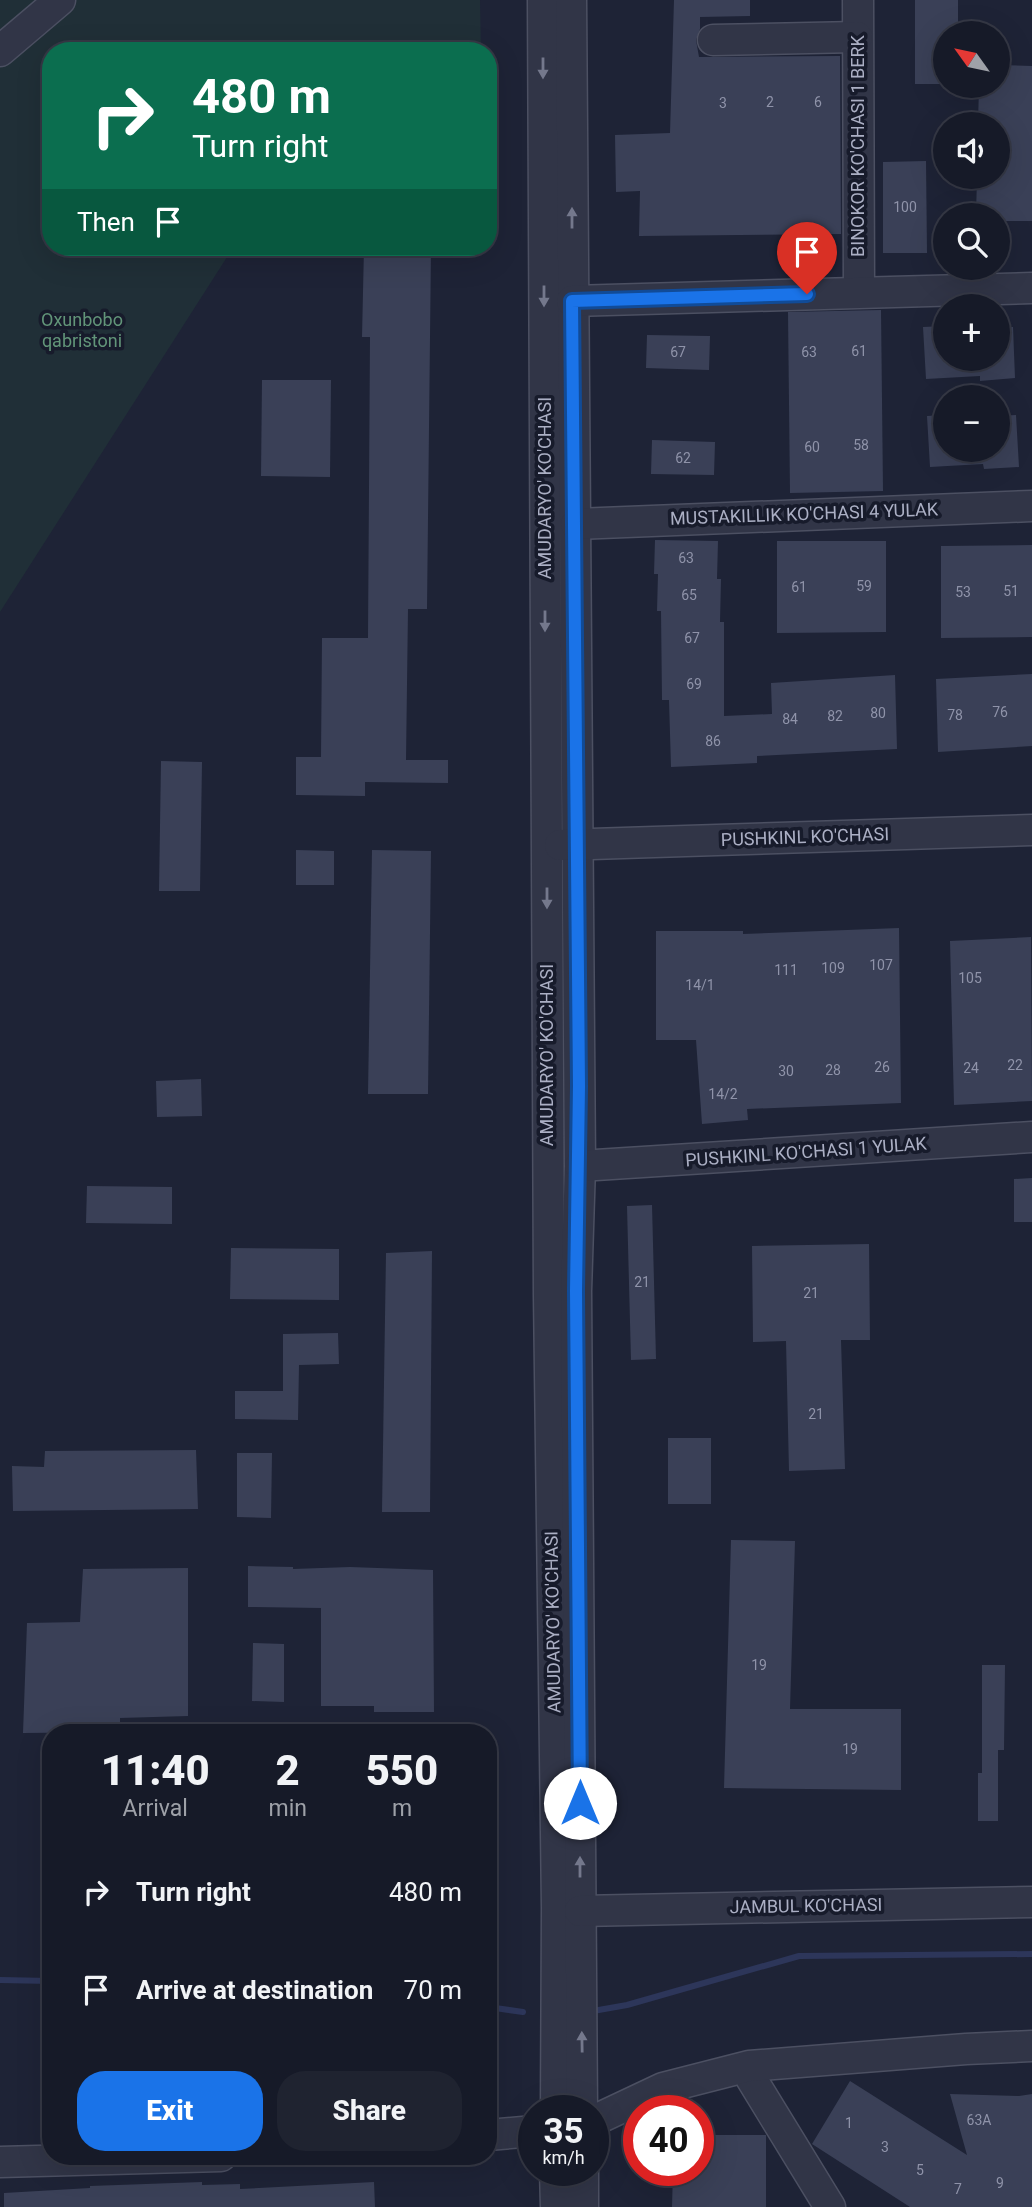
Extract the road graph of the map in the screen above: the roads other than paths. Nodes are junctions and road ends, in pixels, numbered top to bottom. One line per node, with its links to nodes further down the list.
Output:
1 (60, 0): 7 (street)
2 (543, 0): 15 (street, AMUDARYO' KO'CHASI, one-way to 15)
3 (570, 0): 10 (street, one-way to 3)
4 (858, 0): 5 (street, BINOKOR KO'CHASI 1 BERK)
5 (857, 37): 6 (street); 9 (street, BINOKOR KO'CHASI 1 BERK)
6 (713, 40)
7 (0, 51)
8 (1032, 288): 9 (street)
9 (859, 292): 10 (street)
10 (572, 301): 12 (street)
11 (1032, 506): 12 (street, MUSTAKILLIK KO'CHASI 4 YULAK)
12 (576, 524): 14 (street)
13 (1032, 830): 14 (street, PUSHKINL KO'CHASI)
14 (578, 845): 15 (street, PUSHKINL KO'CHASI); 17 (street)
15 (546, 846): 22 (street, AMUDARYO' KO'CHASI, one-way to 22)
16 (1032, 1137): 17 (street, PUSHKINL KO'CHASI 1 YULAK)
17 (580, 1166): 19 (street, one-way to 17)
18 (1032, 1902): 19 (street, JAMBUL KO'CHASI)
19 (580, 1911): 23 (street, one-way to 19)
20 (1032, 2046): 24 (street)
21 (751, 2078): 33 (street)
22 (555, 2095)
23 (582, 2095)
24 (609, 2113)
25 (518, 2132): 26 (street)
26 (497, 2134)
27 (42, 2161): 28 (street)
28 (0, 2162)
29 (555, 2186): 31 (street)
30 (583, 2186): 32 (street)
31 (556, 2207)
32 (583, 2207)
33 (830, 2207)

